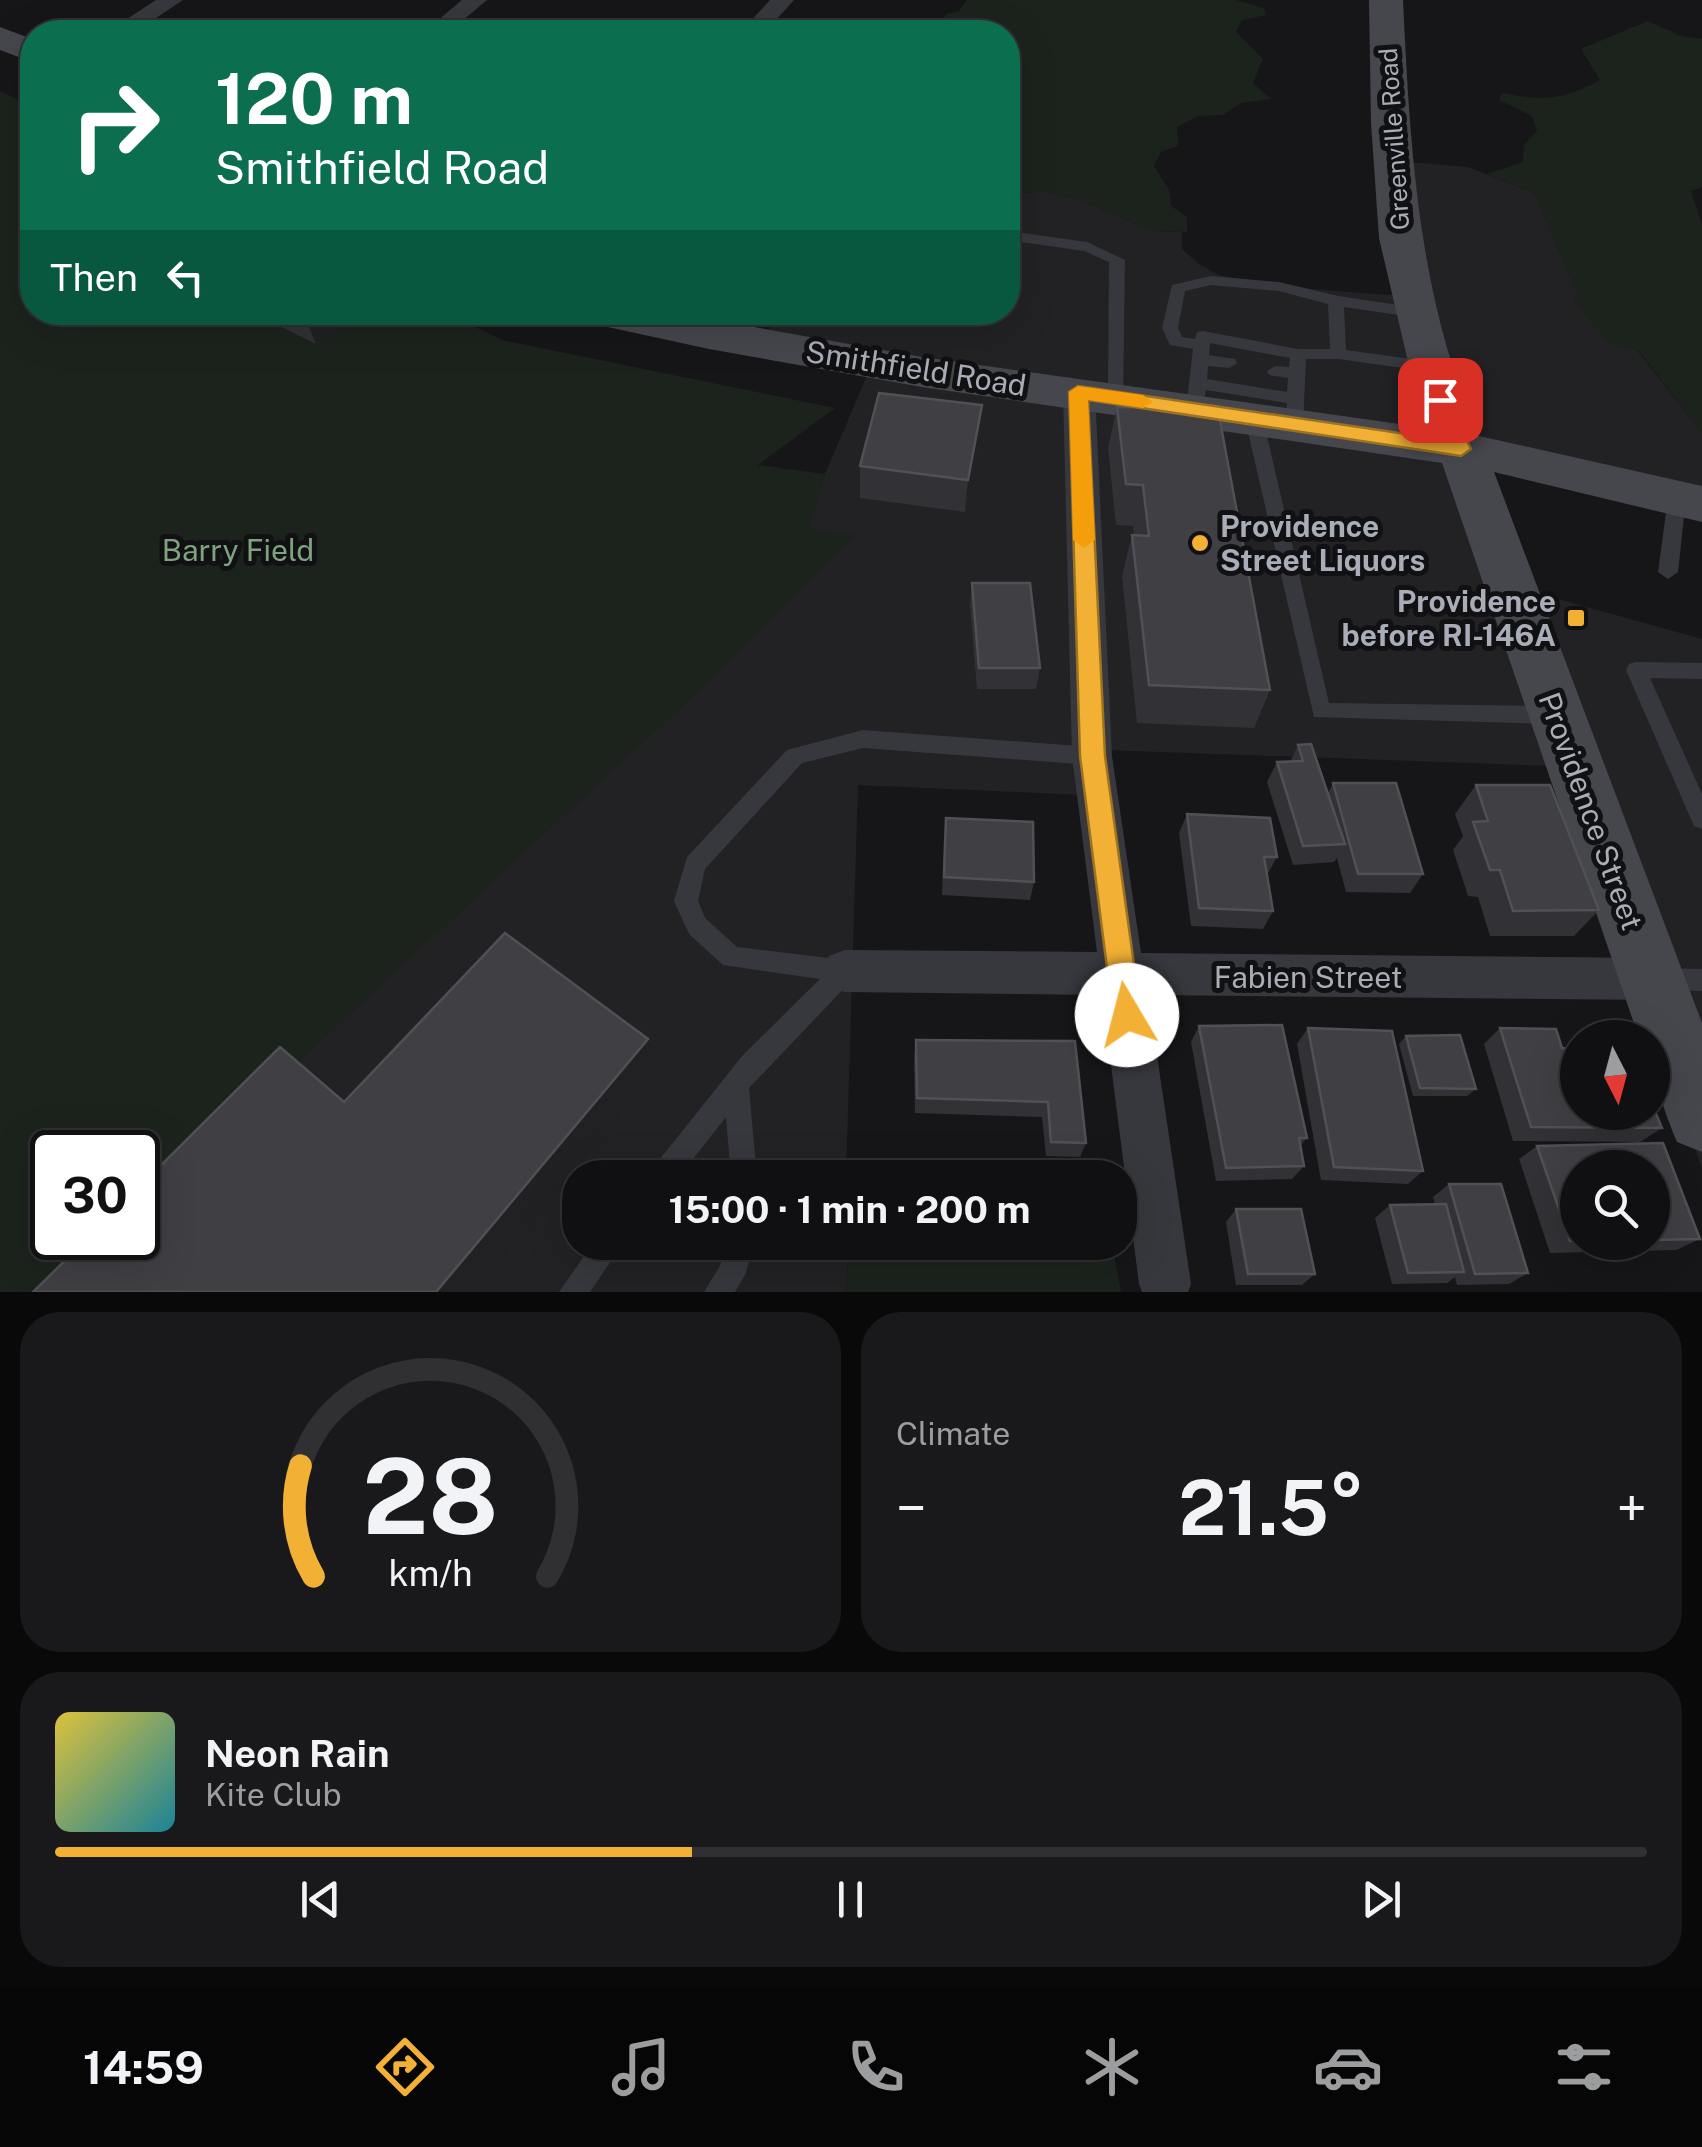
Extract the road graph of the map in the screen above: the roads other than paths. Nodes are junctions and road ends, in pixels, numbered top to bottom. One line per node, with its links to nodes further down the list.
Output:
1 (172, 0): 5 (street)
2 (476, 0): 6 (street)
3 (783, 0): 7 (street)
4 (1386, 0): 10 (main road, Greenville Road)
5 (139, 20)
6 (450, 20)
7 (764, 20)
8 (1020, 238): 19 (lane)
9 (1336, 301): 10 (lane); 12 (lane); 14 (lane)
10 (1421, 313): 16 (main road, Greenville Road)
11 (659, 325): 19 (main road, Smithfield Road)
12 (1201, 352): 13 (lane); 15 (lane); 20 (lane)
13 (1298, 354): 14 (lane); 18 (lane)
14 (1338, 354): 16 (lane)
15 (1229, 363)
16 (1432, 368): 22 (main road, Greenville Road)
17 (1275, 371): 18 (lane)
18 (1297, 374): 21 (lane)
19 (1098, 395): 20 (main road, Smithfield Road); 27 (street)
20 (1196, 396): 21 (main road, Smithfield Road)
21 (1282, 414): 22 (main road, Smithfield Road); 26 (lane)
22 (1461, 449): 23 (main road, Smithfield Road); 26 (main road, Providence Street)
23 (1689, 500): 24 (lane)
24 (1668, 572)
25 (1702, 671): 28 (lane)
26 (1556, 715): 31 (main road, Providence Street)
27 (1092, 756): 29 (lane); 30 (street)
28 (1702, 819)
29 (846, 972): 30 (street, Fabien Street); 33 (lane)
30 (1121, 977): 31 (street, Fabien Street); 38 (street)
31 (1676, 979): 32 (main road, Providence Street)
32 (1695, 1082)
33 (736, 1085): 34 (lane); 35 (lane)
34 (676, 1160)
35 (742, 1160)
36 (598, 1260): 39 (lane)
37 (736, 1260): 40 (lane)
38 (1165, 1284)
39 (574, 1292)
40 (718, 1292)

